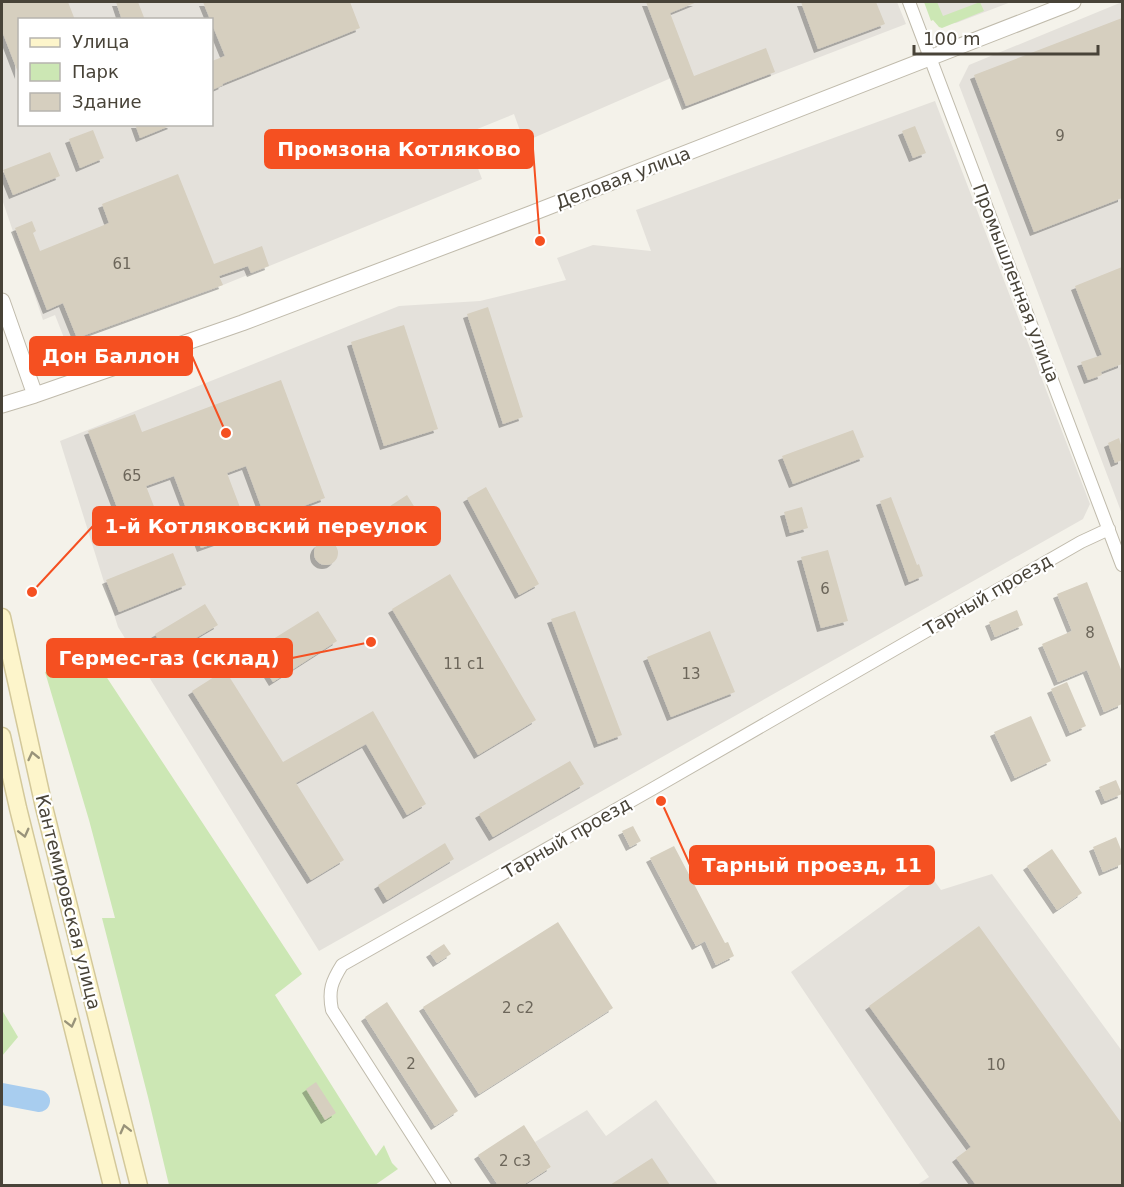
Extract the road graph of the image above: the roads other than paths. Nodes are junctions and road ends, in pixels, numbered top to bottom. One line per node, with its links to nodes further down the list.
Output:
1 (909, 2): 3 (street, Промышленная улица)
2 (1073, 2): 3 (street, Деловая улица)
3 (930, 58): 5 (street, Деловая улица); 7 (street, Промышленная улица)
4 (2, 301): 5 (street)
5 (35, 395): 6 (street, Деловая улица)
6 (2, 408)
7 (1109, 529): 8 (street, Промышленная улица); 13 (street, Тарный проезд)
8 (1122, 565)
9 (2, 617): 12 (main road, Кантемировская улица, one-way to 9)
10 (2, 736): 11 (main road, Кантемировская улица, one-way to 11)
11 (112, 1185)
12 (139, 1185)
13 (445, 1185)

